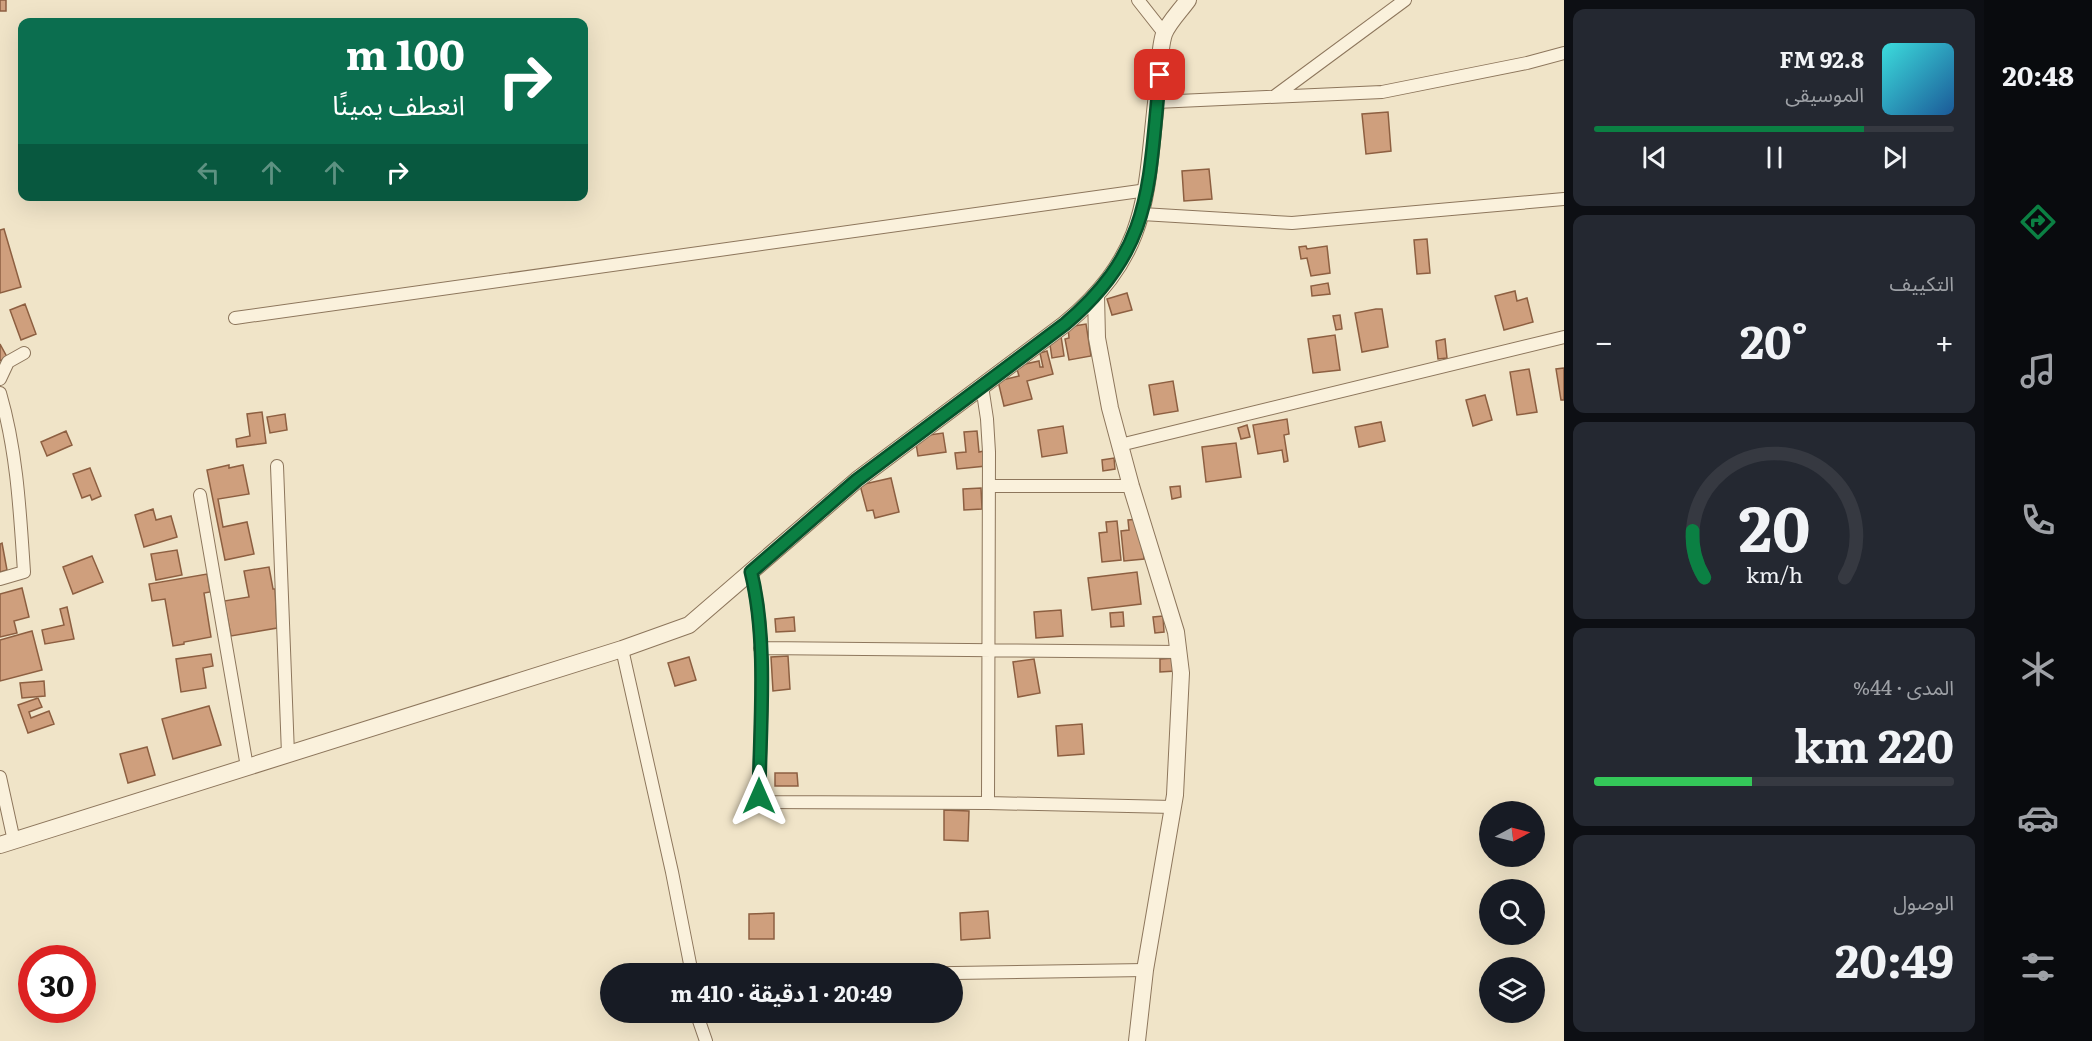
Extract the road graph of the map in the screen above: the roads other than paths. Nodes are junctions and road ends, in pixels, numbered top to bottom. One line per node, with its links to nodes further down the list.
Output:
1 (1138, 0): 4 (street)
2 (1188, 0): 4 (street)
3 (1405, 0): 6 (street)
4 (1164, 33): 7 (street)
5 (1564, 53): 6 (street)
6 (1274, 97): 7 (street)
7 (1156, 102): 8 (street)
8 (1147, 190): 10 (street); 12 (street)
9 (1564, 199): 10 (street)
10 (1142, 214): 11 (street)
11 (1096, 296): 16 (street); 18 (street)
12 (235, 318)
13 (1564, 337): 18 (street)
14 (24, 353): 15 (street)
15 (0, 379)
16 (981, 386): 20 (street); 23 (street)
17 (0, 393): 24 (street)
18 (1120, 445): 21 (street)
19 (277, 466): 29 (street)
20 (989, 486): 21 (street); 27 (street)
21 (1131, 486): 28 (street)
22 (200, 495): 30 (street)
23 (751, 572): 25 (street); 26 (street)
24 (0, 579)
25 (760, 648): 27 (street); 32 (street)
26 (622, 649): 29 (street); 35 (street)
27 (988, 650): 28 (street); 32 (street)
28 (1179, 652): 33 (street)
29 (288, 754): 30 (street)
30 (247, 767): 34 (street)
31 (0, 777): 34 (street)
32 (988, 802): 33 (street)
33 (1173, 807): 36 (street)
34 (7, 843)
35 (690, 963)
36 (1145, 970): 37 (street); 40 (street)
37 (963, 973)
38 (700, 1023): 39 (street)
39 (706, 1041)
40 (1137, 1041)

